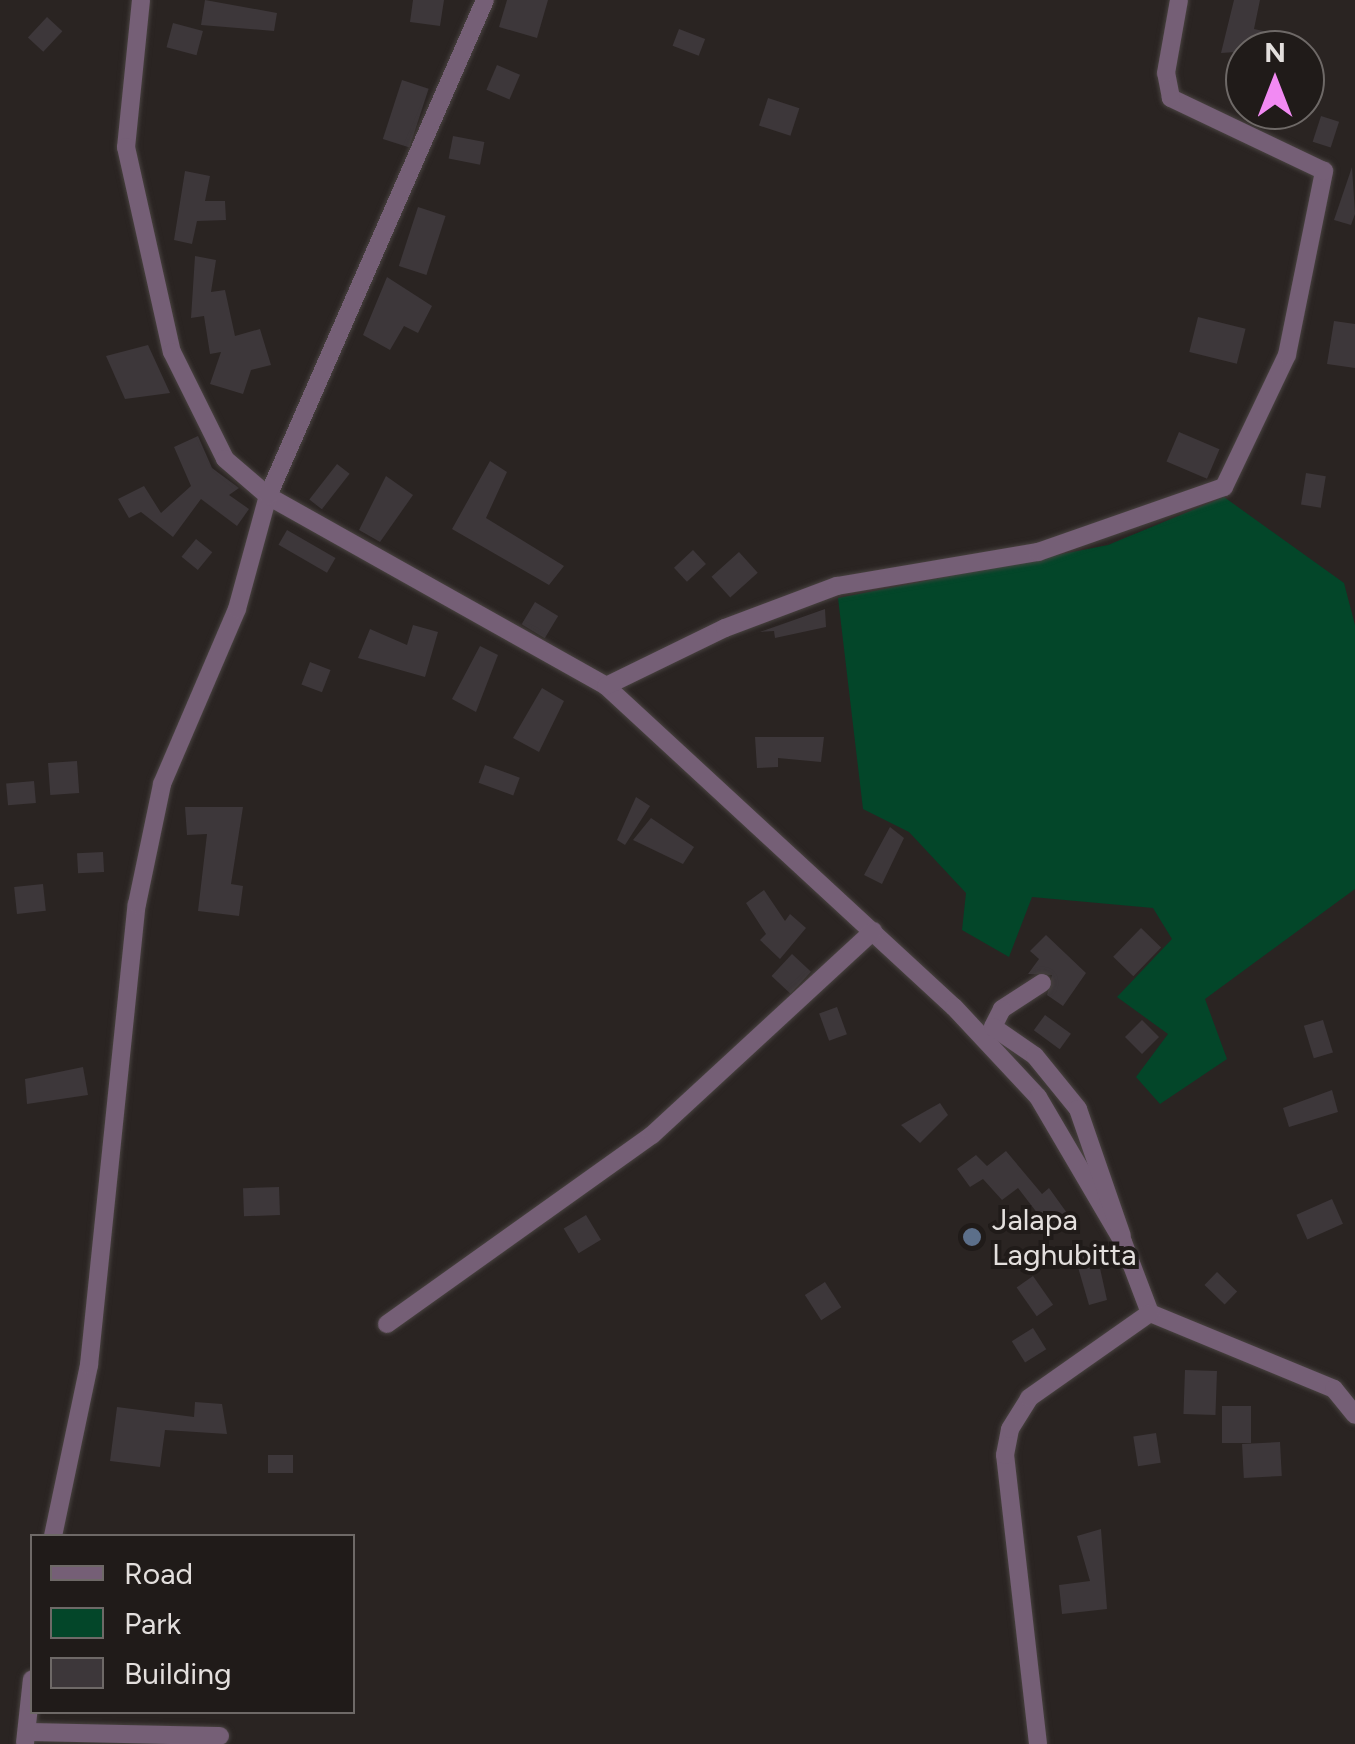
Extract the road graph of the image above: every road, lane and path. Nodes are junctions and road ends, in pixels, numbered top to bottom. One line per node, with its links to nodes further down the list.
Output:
1 (141, 0): 4 (street)
2 (485, 0): 4 (street)
3 (1179, 0): 5 (street)
4 (268, 496): 5 (street); 12 (street)
5 (606, 686): 6 (street)
6 (872, 931): 8 (street); 10 (street)
7 (1042, 983): 8 (street)
8 (1123, 1242): 9 (street)
9 (1150, 1314): 11 (street); 16 (street)
10 (387, 1324)
11 (1355, 1415)
12 (53, 1534)
13 (30, 1699): 15 (street)
14 (220, 1736): 15 (street)
15 (26, 1738)
16 (1038, 1744)

